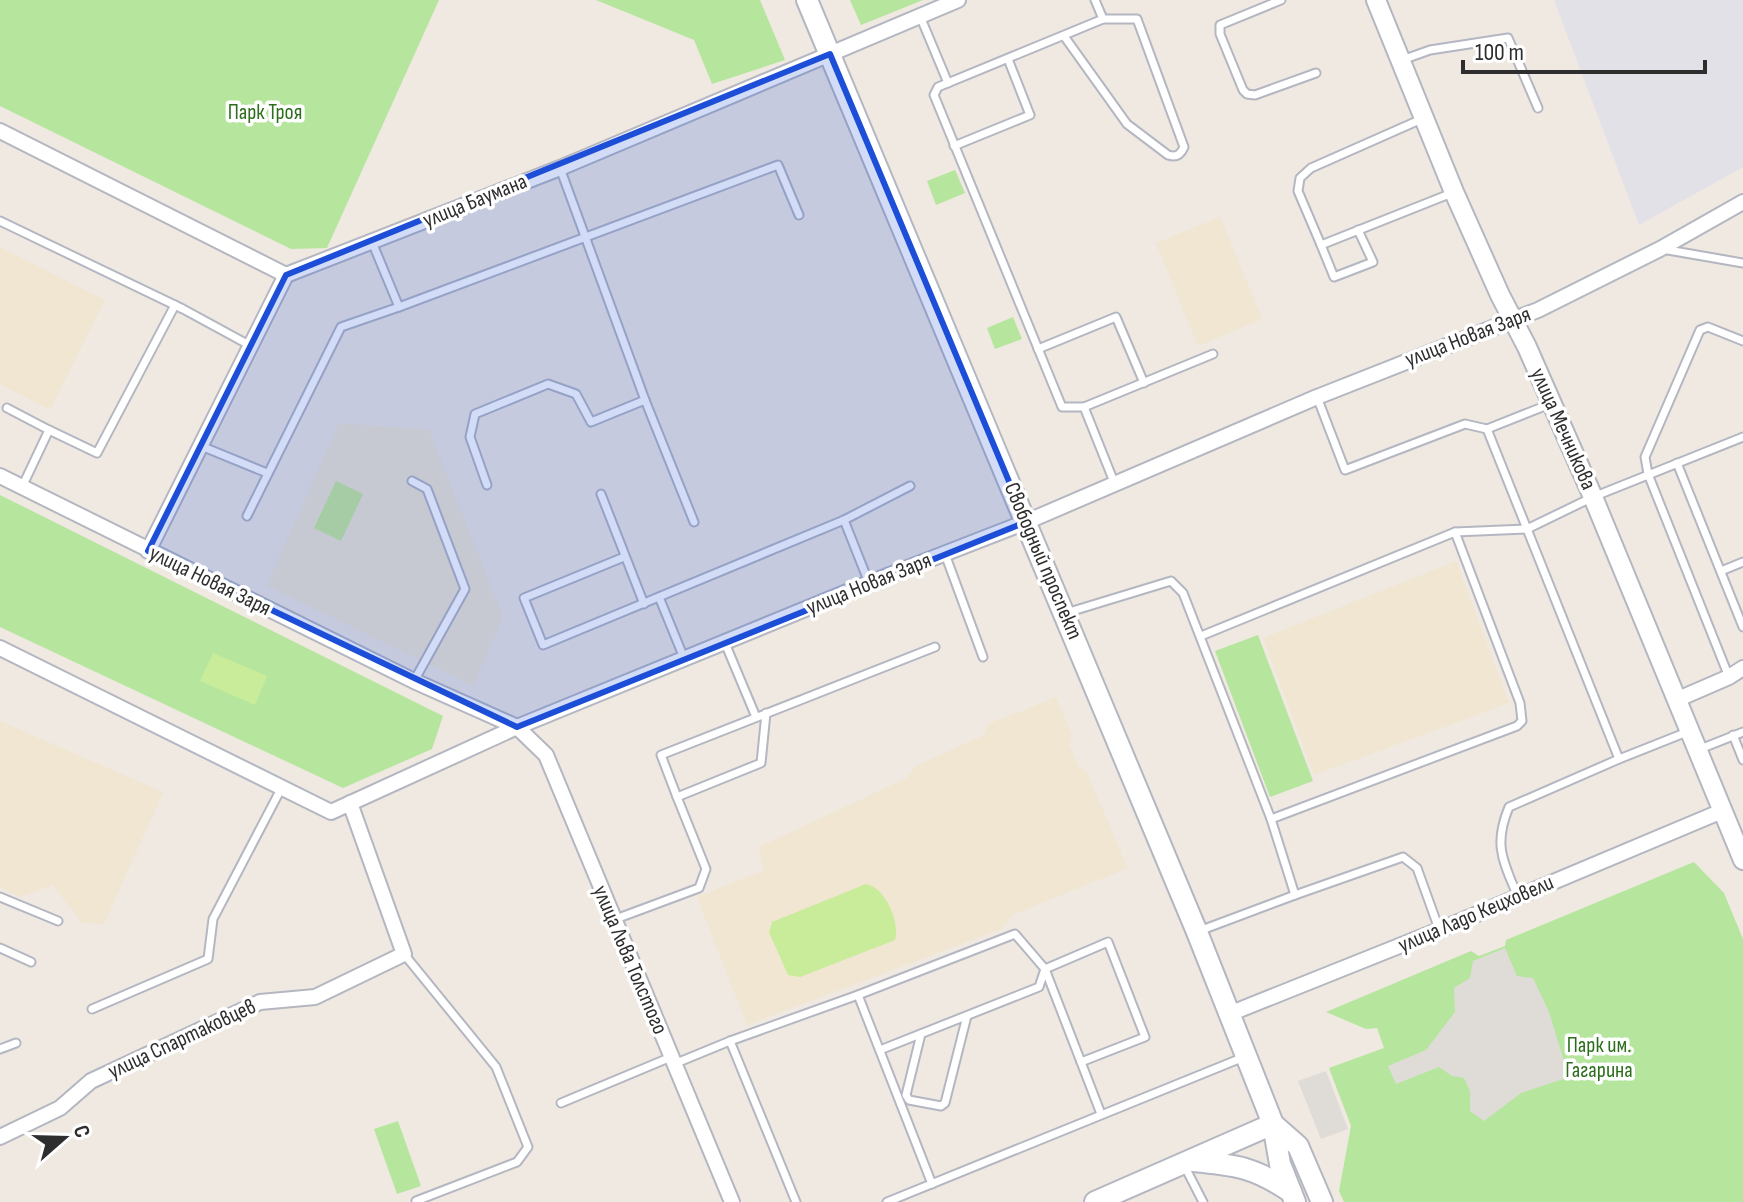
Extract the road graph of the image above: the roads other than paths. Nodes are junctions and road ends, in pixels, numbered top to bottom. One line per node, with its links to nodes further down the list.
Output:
1 (807, 0): 9 (main road, Свободный проспект)
2 (958, 0): 6 (street, улица Баумана)
3 (1095, 0): 7 (lane)
4 (1281, 0): 12 (lane)
5 (1376, 0): 11 (street, улица Мечникова)
6 (920, 16): 9 (street, улица Баумана); 13 (lane)
7 (1103, 19): 8 (lane); 8 (lane)
8 (1064, 36): 10 (lane)
9 (830, 54): 18 (street, улица Баумана); 61 (main road, Свободный проспект)
10 (1008, 59): 13 (lane); 17 (lane)
11 (1400, 61): 14 (lane); 15 (street, улица Мечникова)
12 (1316, 73)
13 (948, 83): 17 (lane)
14 (1538, 108)
15 (1424, 118): 19 (street, улица Мечникова); 26 (lane)
16 (0, 131): 29 (street)
17 (954, 146): 35 (lane)
18 (560, 168): 24 (lane); 25 (street, улица Баумана)
19 (1454, 192): 23 (lane); 32 (street, улица Мечникова)
20 (1743, 202): 27 (street, улица Новая Заря)
21 (799, 215): 24 (lane)
22 (0, 221): 30 (lane)
23 (1358, 230): 26 (lane); 26 (lane)
24 (586, 237): 31 (lane); 39 (lane)
25 (372, 242): 29 (street, улица Баумана); 31 (lane)
26 (1321, 245)
27 (1660, 249): 28 (lane); 32 (street, улица Новая Заря)
28 (1743, 263)
29 (286, 275): 34 (street)
30 (175, 305): 34 (lane); 44 (lane)
31 (399, 307): 48 (lane)
32 (1511, 319): 38 (street, улица Новая Заря); 40 (street, улица Мечникова)
33 (1743, 341): 49 (lane)
34 (251, 346): 46 (street)
35 (1038, 349): 37 (lane); 41 (lane)
36 (1213, 354): 37 (lane)
37 (1144, 383): 41 (lane)
38 (1317, 397): 43 (lane); 52 (street, улица Новая Заря)
39 (645, 400): 53 (lane); 60 (lane)
40 (1552, 403): 43 (lane); 57 (street, улица Мечникова)
41 (1084, 407): 52 (lane)
42 (7, 408): 44 (lane)
43 (1487, 429): 62 (lane)
44 (49, 430): 55 (lane)
45 (1743, 437): 47 (lane)
46 (201, 446): 48 (lane); 64 (street)
47 (1677, 463): 49 (lane); 68 (lane)
48 (267, 473): 58 (lane)
49 (1648, 474): 57 (lane); 81 (lane)
50 (0, 476): 55 (street, улица Новая Заря)
51 (412, 481): 82 (lane)
52 (1114, 482): 61 (street, улица Новая Заря)
53 (487, 485)
54 (910, 486): 59 (lane)
55 (22, 487): 64 (street, улица Новая Заря)
56 (601, 494): 66 (lane)
57 (1593, 497): 62 (lane); 83 (street, улица Мечникова)
58 (247, 516)
59 (844, 520): 69 (lane); 70 (lane)
60 (694, 522)
61 (1026, 522): 65 (street, улица Новая Заря); 72 (main road, Свободный проспект)
62 (1527, 529): 63 (lane); 91 (lane)
63 (1455, 532): 74 (lane); 97 (lane)
64 (148, 551): 82 (street, улица Новая Заря)
65 (945, 554): 69 (street, улица Новая Заря); 78 (lane)
66 (624, 557): 71 (lane); 71 (lane)
67 (1743, 562): 68 (lane)
68 (1721, 571): 73 (lane)
69 (869, 583): 75 (street, улица Новая Заря)
70 (659, 597): 71 (lane); 79 (lane)
71 (644, 604)
72 (1065, 613): 74 (lane); 105 (main road, Свободный проспект)
73 (1743, 627)
74 (1201, 636): 97 (lane)
75 (725, 643): 79 (street, улица Новая Заря); 85 (lane)
76 (935, 647): 84 (lane)
77 (0, 648): 93 (street)
78 (983, 657)
79 (684, 659): 86 (street, улица Новая Заря)
80 (1743, 668): 81 (street)
81 (1729, 677): 83 (street)
82 (414, 681): 86 (street, улица Новая Заря)
83 (1676, 700): 87 (street, улица Мечникова)
84 (766, 713): 85 (lane); 94 (lane)
85 (756, 717): 94 (lane)
86 (517, 727): 95 (street); 102 (street, улица Льва Толстого)
87 (1689, 731): 90 (street, улица Мечникова); 91 (lane)
88 (1743, 732): 89 (lane)
89 (1733, 735): 90 (lane); 92 (lane)
90 (1697, 750): 96 (street, улица Мечникова)
91 (1619, 759): 101 (lane)
92 (1743, 760)
93 (282, 787): 95 (street); 111 (lane)
94 (677, 797): 102 (lane)
95 (350, 803): 107 (street)
96 (1722, 811): 98 (street, улица Мечникова); 101 (street, улица Ладо Кецховели)
97 (1271, 819): 99 (lane)
98 (1743, 860)
99 (1295, 895): 104 (lane); 105 (lane)
100 (0, 897): 103 (lane)
101 (1518, 897): 104 (street, улица Ладо Кецховели)
102 (613, 920): 120 (street, улица Льва Толстого)
103 (58, 921)
104 (1439, 930): 112 (street, улица Ладо Кецховели)
105 (1197, 932): 112 (main road, Свободный проспект)
106 (0, 948): 108 (lane)
107 (404, 954): 125 (street, улица Спартаковцев); 129 (lane)
108 (31, 962)
109 (1045, 969): 110 (lane); 113 (lane); 121 (lane); 121 (lane)
110 (858, 995): 115 (lane); 118 (lane)
111 (92, 1009)
112 (1229, 1014): 119 (main road, Свободный проспект)
113 (967, 1016): 114 (lane); 114 (lane)
114 (921, 1034): 118 (lane)
115 (730, 1041): 120 (lane); 131 (lane)
116 (16, 1043): 117 (lane)
117 (0, 1049)
118 (880, 1050): 127 (lane)
119 (1246, 1056): 123 (lane); 124 (main road, Свободный проспект)
120 (672, 1061): 122 (lane); 130 (street, улица Льва Толстого)
121 (1081, 1062): 123 (lane)
122 (561, 1103)
123 (1101, 1114): 127 (lane)
124 (1273, 1124): 126 (main road); 128 (main road, Свободный проспект); 135 (main road, Свободный проспект)
125 (0, 1137)
126 (1186, 1162): 128 (main road); 133 (main road); 134 (lane)
127 (932, 1184): 132 (lane)
128 (1293, 1197)
129 (416, 1201)
130 (732, 1202)
131 (796, 1202)
132 (887, 1202)
133 (1095, 1202)
134 (1203, 1202)
135 (1322, 1202)

